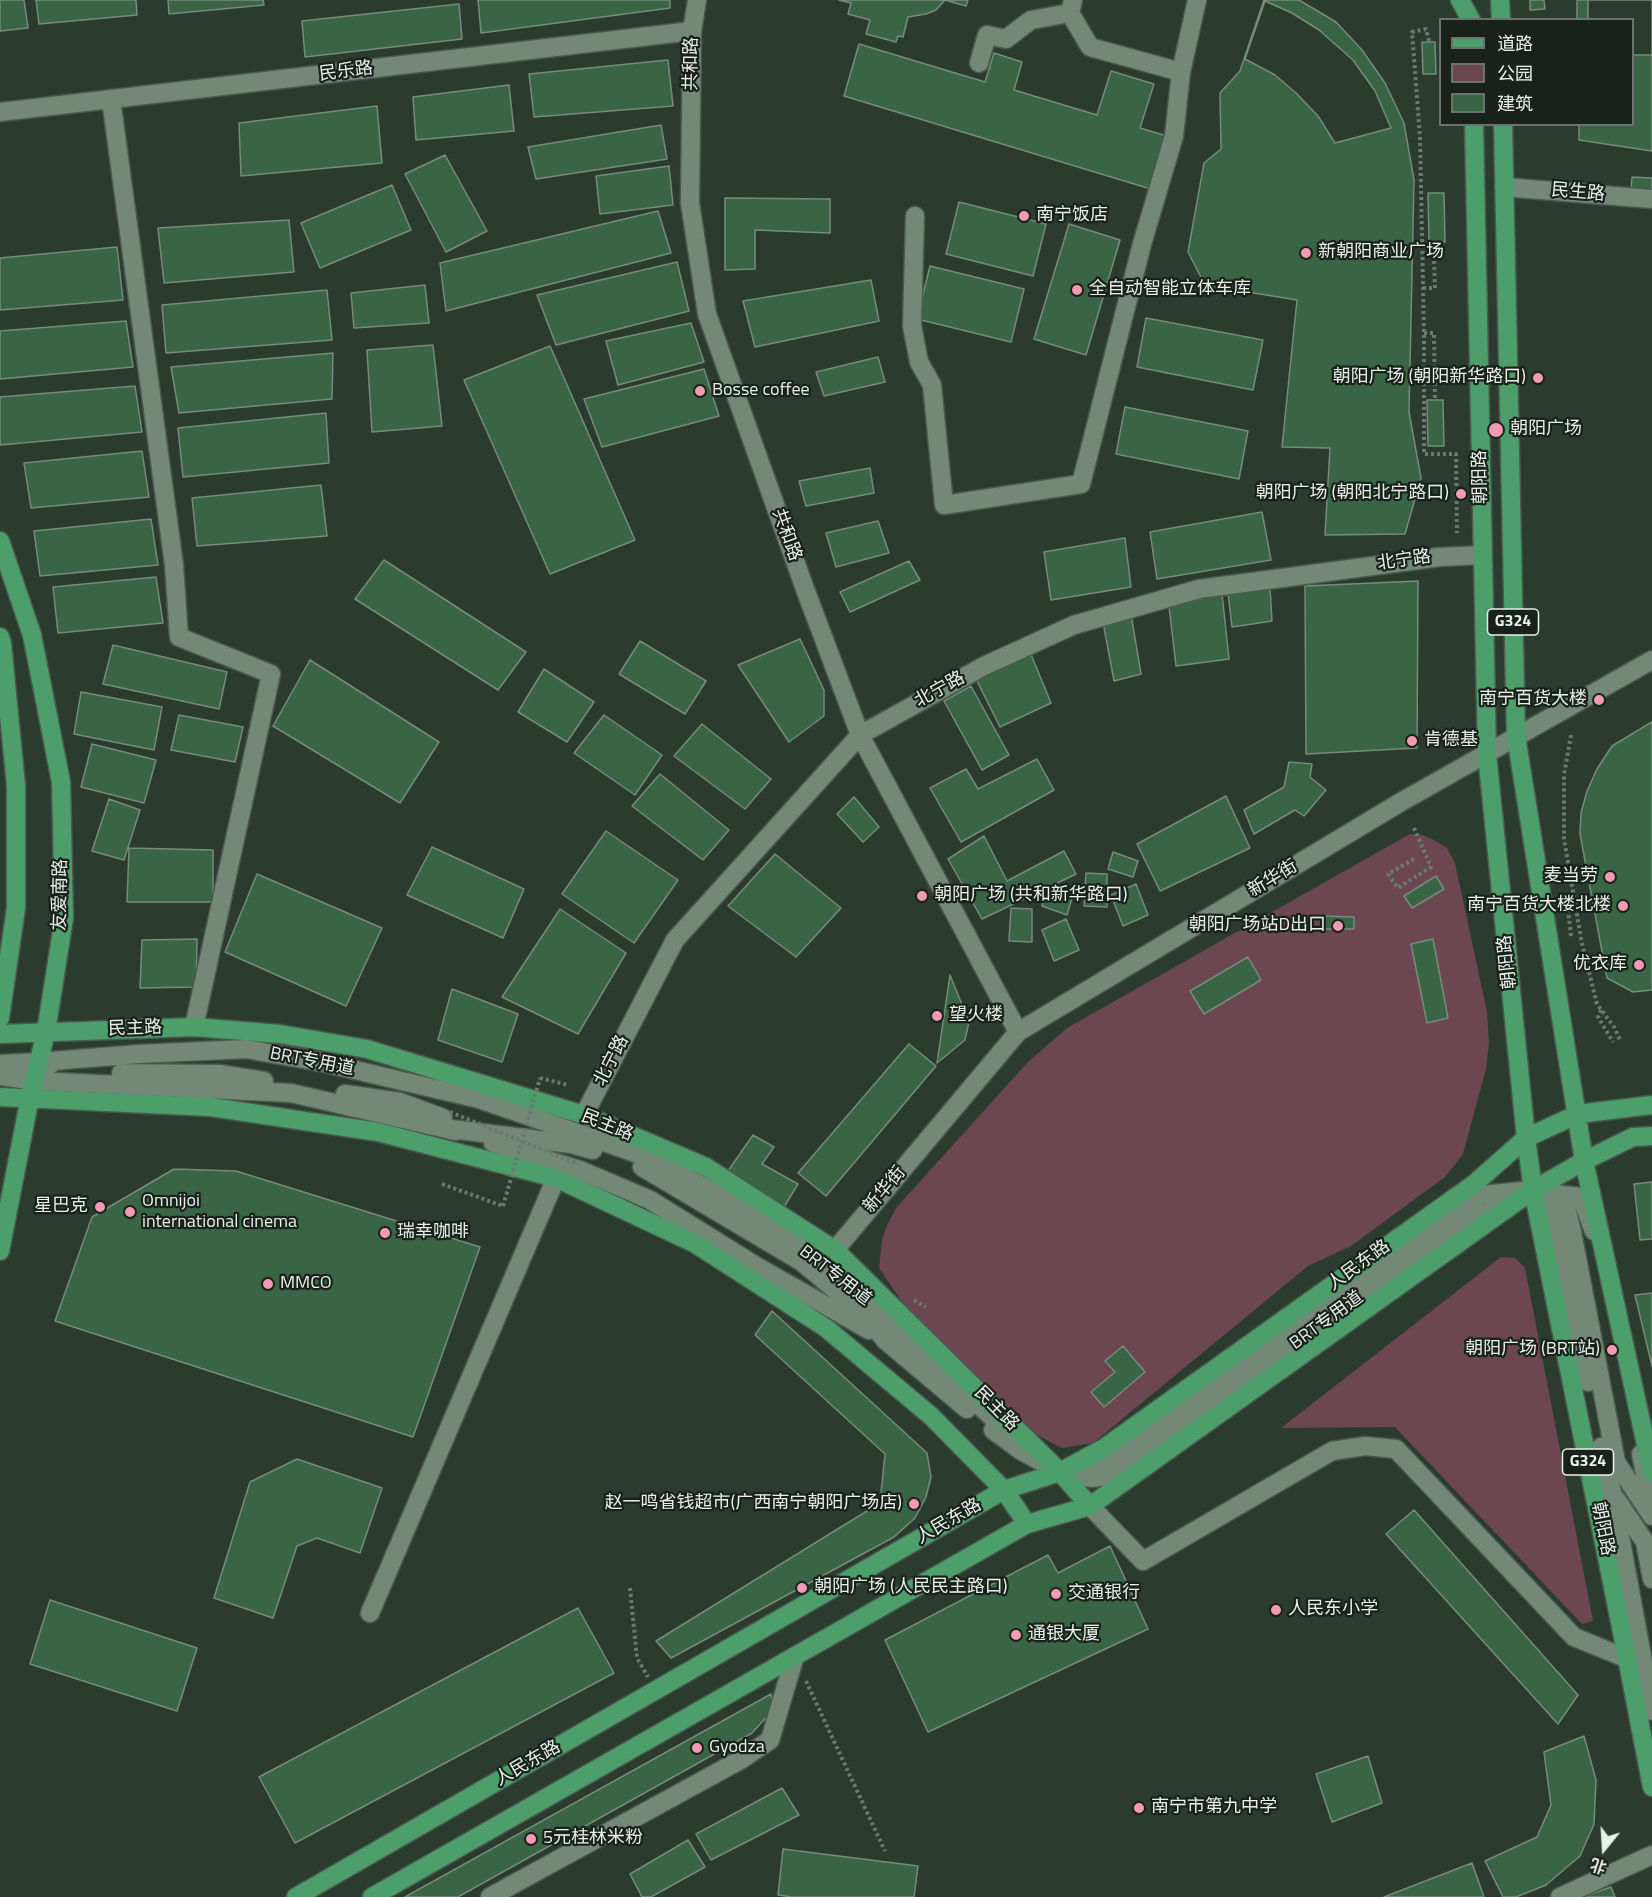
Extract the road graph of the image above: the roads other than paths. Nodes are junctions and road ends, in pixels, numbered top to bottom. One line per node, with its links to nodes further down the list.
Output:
1 (697, 0): 10 (street, 共和路)
2 (1197, 0): 12 (street)
3 (1460, 0): 7 (main road)
4 (1471, 0): 8 (main road)
5 (1500, 0): 9 (main road)
6 (1072, 7): 11 (street); 12 (street)
7 (1470, 18)
8 (1471, 18)
9 (1501, 18)
10 (692, 31): 13 (street, 民乐路); 24 (street, 共和路)
11 (979, 63)
12 (1181, 72): 19 (street)
13 (111, 99): 14 (street, 民乐路); 28 (street)
14 (0, 112)
15 (1474, 126): 21 (main road, 朝阳路 / G324)
16 (1503, 126): 17 (main road, 朝阳路 / G324)
17 (1504, 188): 18 (street, 民生路); 25 (main road, 朝阳路 / G324)
18 (1652, 199)
19 (915, 216)
20 (0, 542): 29 (main road, 友爱南路)
21 (1483, 555): 24 (street, 北宁路); 26 (main road, 朝阳路 / G324)
22 (0, 636): 27 (main road)
23 (1652, 660): 25 (street, 新华街)
24 (860, 735): 30 (street, 共和路); 39 (street, 北宁路)
25 (1516, 736): 26 (street, 新华街); 38 (main road, 朝阳路 / G324)
26 (1487, 754): 30 (street, 新华街); 43 (main road, 朝阳路 / G324)
27 (0, 1018)
28 (194, 1027): 29 (main road, 民主路); 39 (main road, 民主路)
29 (46, 1032): 31 (main road, 民主路); 32 (main road, 友爱南路)
30 (1018, 1032): 48 (street, 新华街)
31 (0, 1034)
32 (39, 1062): 33 (street, BRT专用道); 35 (main road, 友爱南路); 41 (street, BRT专用道); 41 (street, BRT专用道)
33 (0, 1064)
34 (0, 1076): 35 (street, BRT专用道)
35 (33, 1089): 36 (main road); 40 (street, BRT专用道); 45 (main road); 49 (main road, 友爱南路)
36 (0, 1097)
37 (1652, 1105): 38 (main road, 人民东路)
38 (1578, 1114): 43 (main road, 人民东路); 44 (main road, 朝阳路 / G324)
39 (584, 1115): 48 (main road, 民主路)
40 (447, 1120): 50 (street, BRT专用道); 50 (street, BRT专用道)
41 (576, 1133): 52 (street, BRT专用道)
42 (1652, 1136): 44 (main road)
43 (1526, 1138): 46 (main road, 朝阳路 / G324); 52 (main road, 人民东路)
44 (1584, 1161): 46 (main road); 51 (main road, 朝阳路 / G324)
45 (556, 1178): 53 (main road); 60 (street)
46 (1533, 1190): 47 (street); 52 (street, BRT专用道); 54 (street); 55 (main road); 62 (main road, 朝阳路 / G324)
47 (1563, 1195): 56 (street); 57 (street)
48 (835, 1250): 52 (main road, 民主路)
49 (0, 1251)
50 (885, 1340): 52 (street, BRT专用道)
51 (1652, 1472)
52 (1060, 1473): 53 (main road, 人民东路); 55 (main road, 民主路)
53 (1004, 1490): 58 (main road); 66 (main road, 人民东路)
54 (1612, 1492): 59 (street); 63 (street)
55 (1090, 1506): 58 (main road); 62 (street)
56 (1652, 1511)
57 (1652, 1516)
58 (1027, 1524): 61 (main road)
59 (1652, 1579)
60 (370, 1612)
61 (795, 1656): 67 (main road); 68 (street)
62 (1628, 1659): 64 (main road, 朝阳路 / G324)
63 (1652, 1711)
64 (1652, 1787)
65 (1652, 1855): 69 (street)
66 (296, 1897)
67 (372, 1897)
68 (490, 1897)
69 (1560, 1897)

